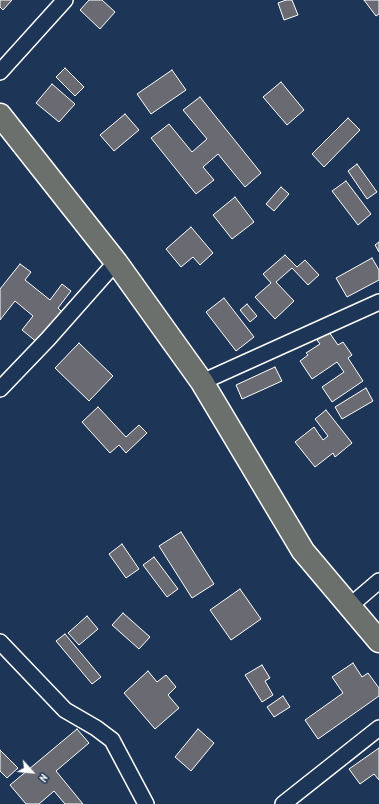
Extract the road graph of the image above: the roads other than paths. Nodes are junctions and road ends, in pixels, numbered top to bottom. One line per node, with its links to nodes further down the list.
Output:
1 (65, 0): 2 (street)
2 (0, 72)
3 (0, 115): 4 (main road)
4 (116, 262): 6 (main road); 7 (street)
5 (379, 302): 6 (street)
6 (202, 382): 9 (main road)
7 (0, 389)
8 (379, 581): 9 (street)
9 (351, 606): 10 (main road)
10 (379, 641)
11 (0, 642): 13 (street)
12 (379, 728): 14 (street)
13 (146, 804)
14 (283, 804)

